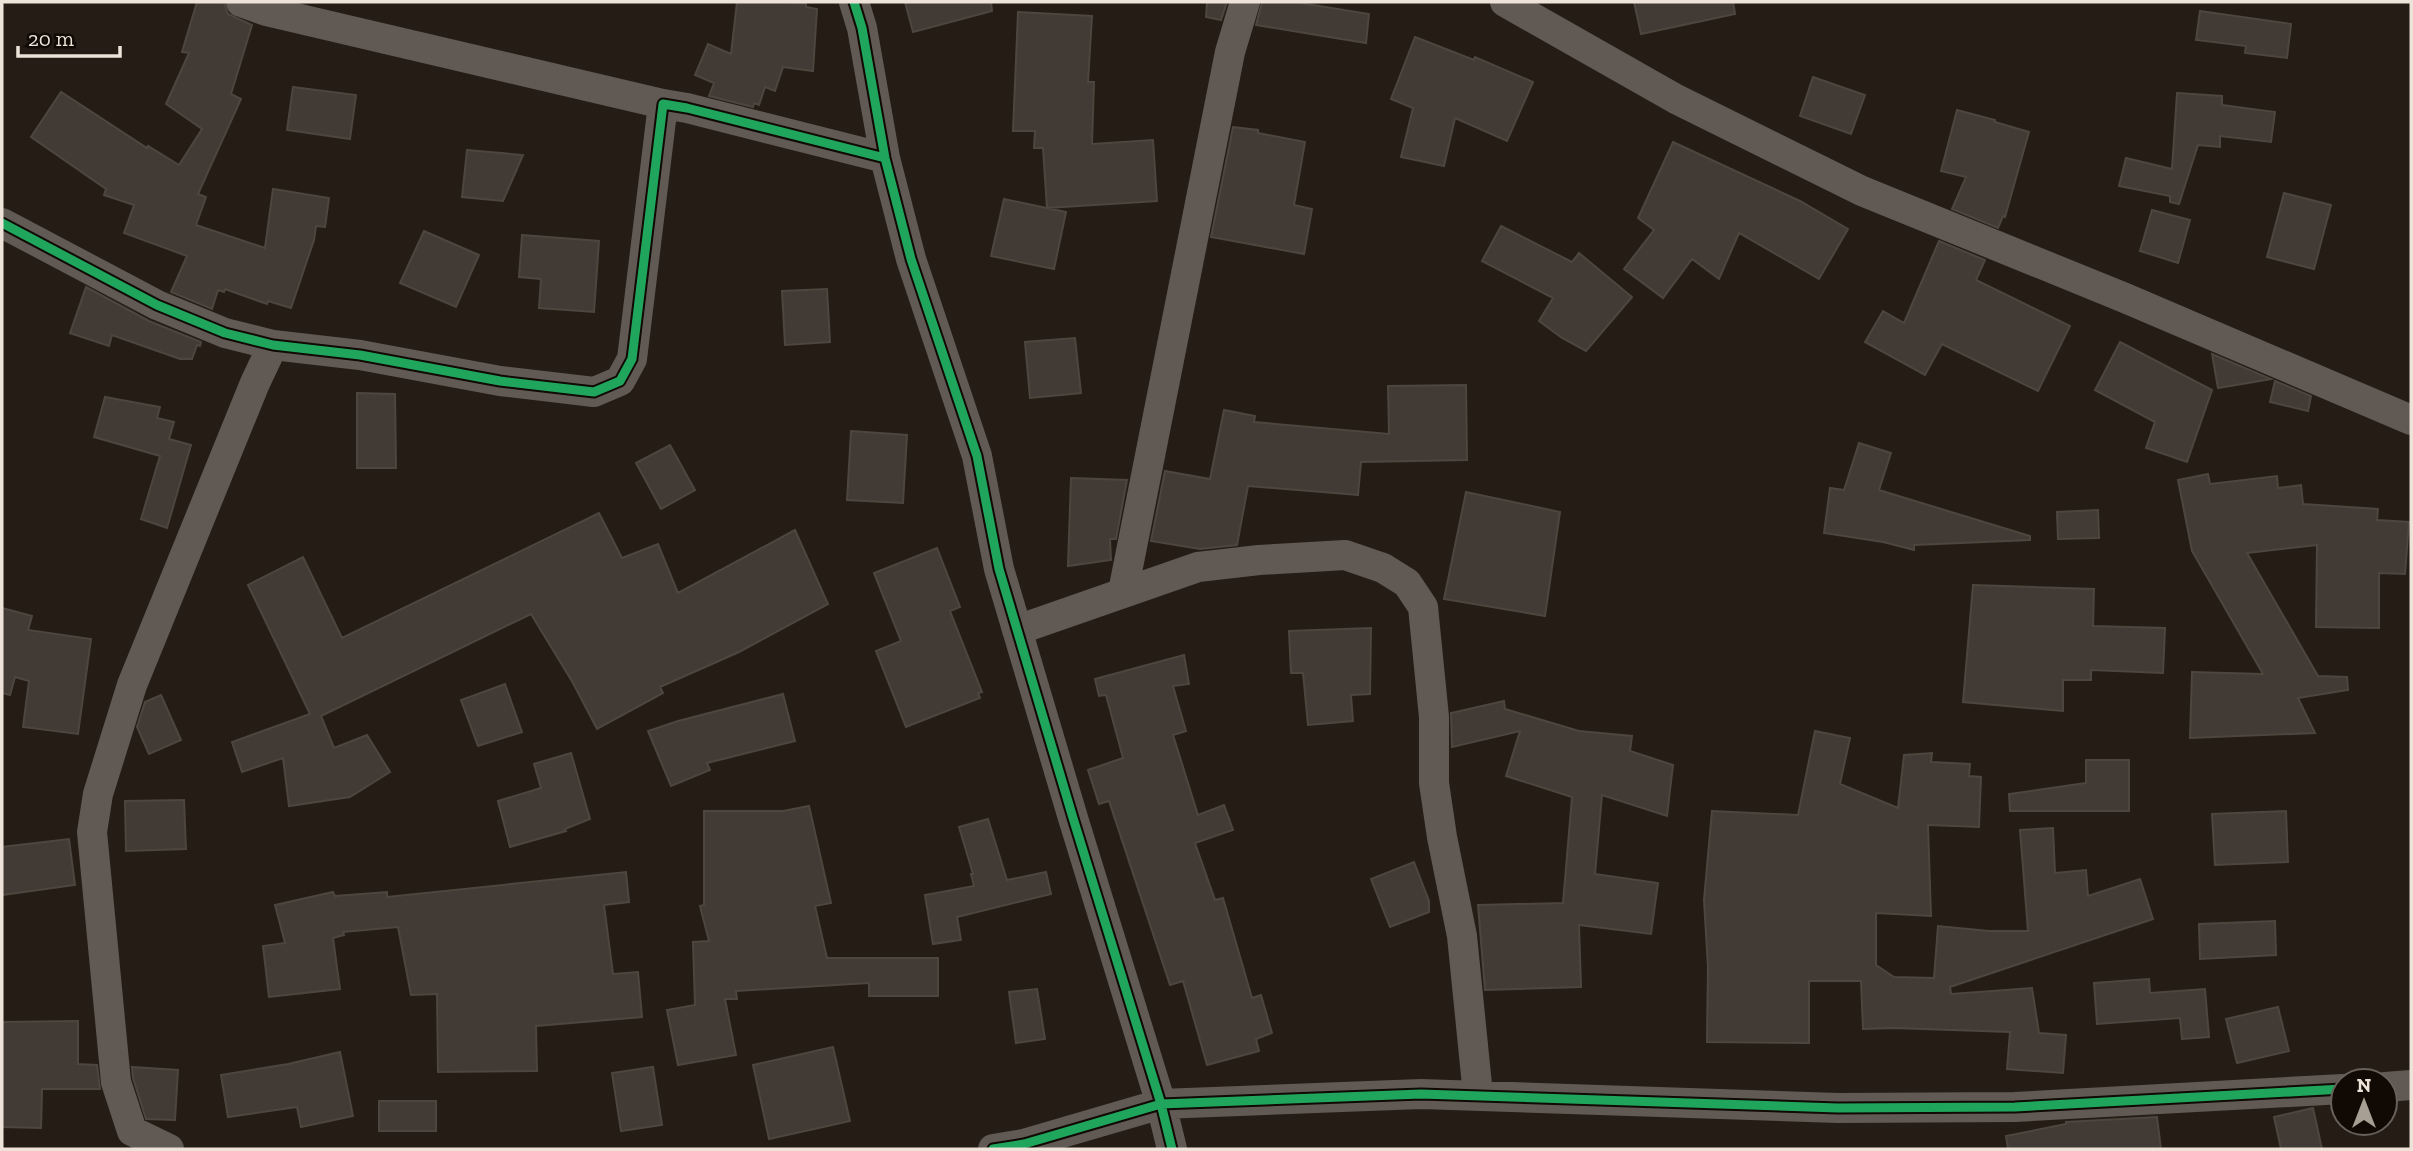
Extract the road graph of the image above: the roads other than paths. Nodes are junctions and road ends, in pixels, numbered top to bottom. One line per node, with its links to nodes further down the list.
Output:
1 (241, 2): 5 (street)
2 (854, 2): 6 (street)
3 (1245, 2): 10 (street)
4 (1505, 2): 9 (street)
5 (663, 104): 6 (street); 8 (street)
6 (885, 158): 11 (street)
7 (2, 223): 8 (street)
8 (273, 345): 15 (street)
9 (2411, 420)
10 (1123, 592): 11 (street); 13 (street)
11 (1017, 630): 14 (street)
12 (2329, 1090): 13 (street)
13 (1478, 1096): 14 (street)
14 (1161, 1104): 16 (street); 17 (street)
15 (169, 1149)
16 (993, 1149)
17 (1172, 1149)

